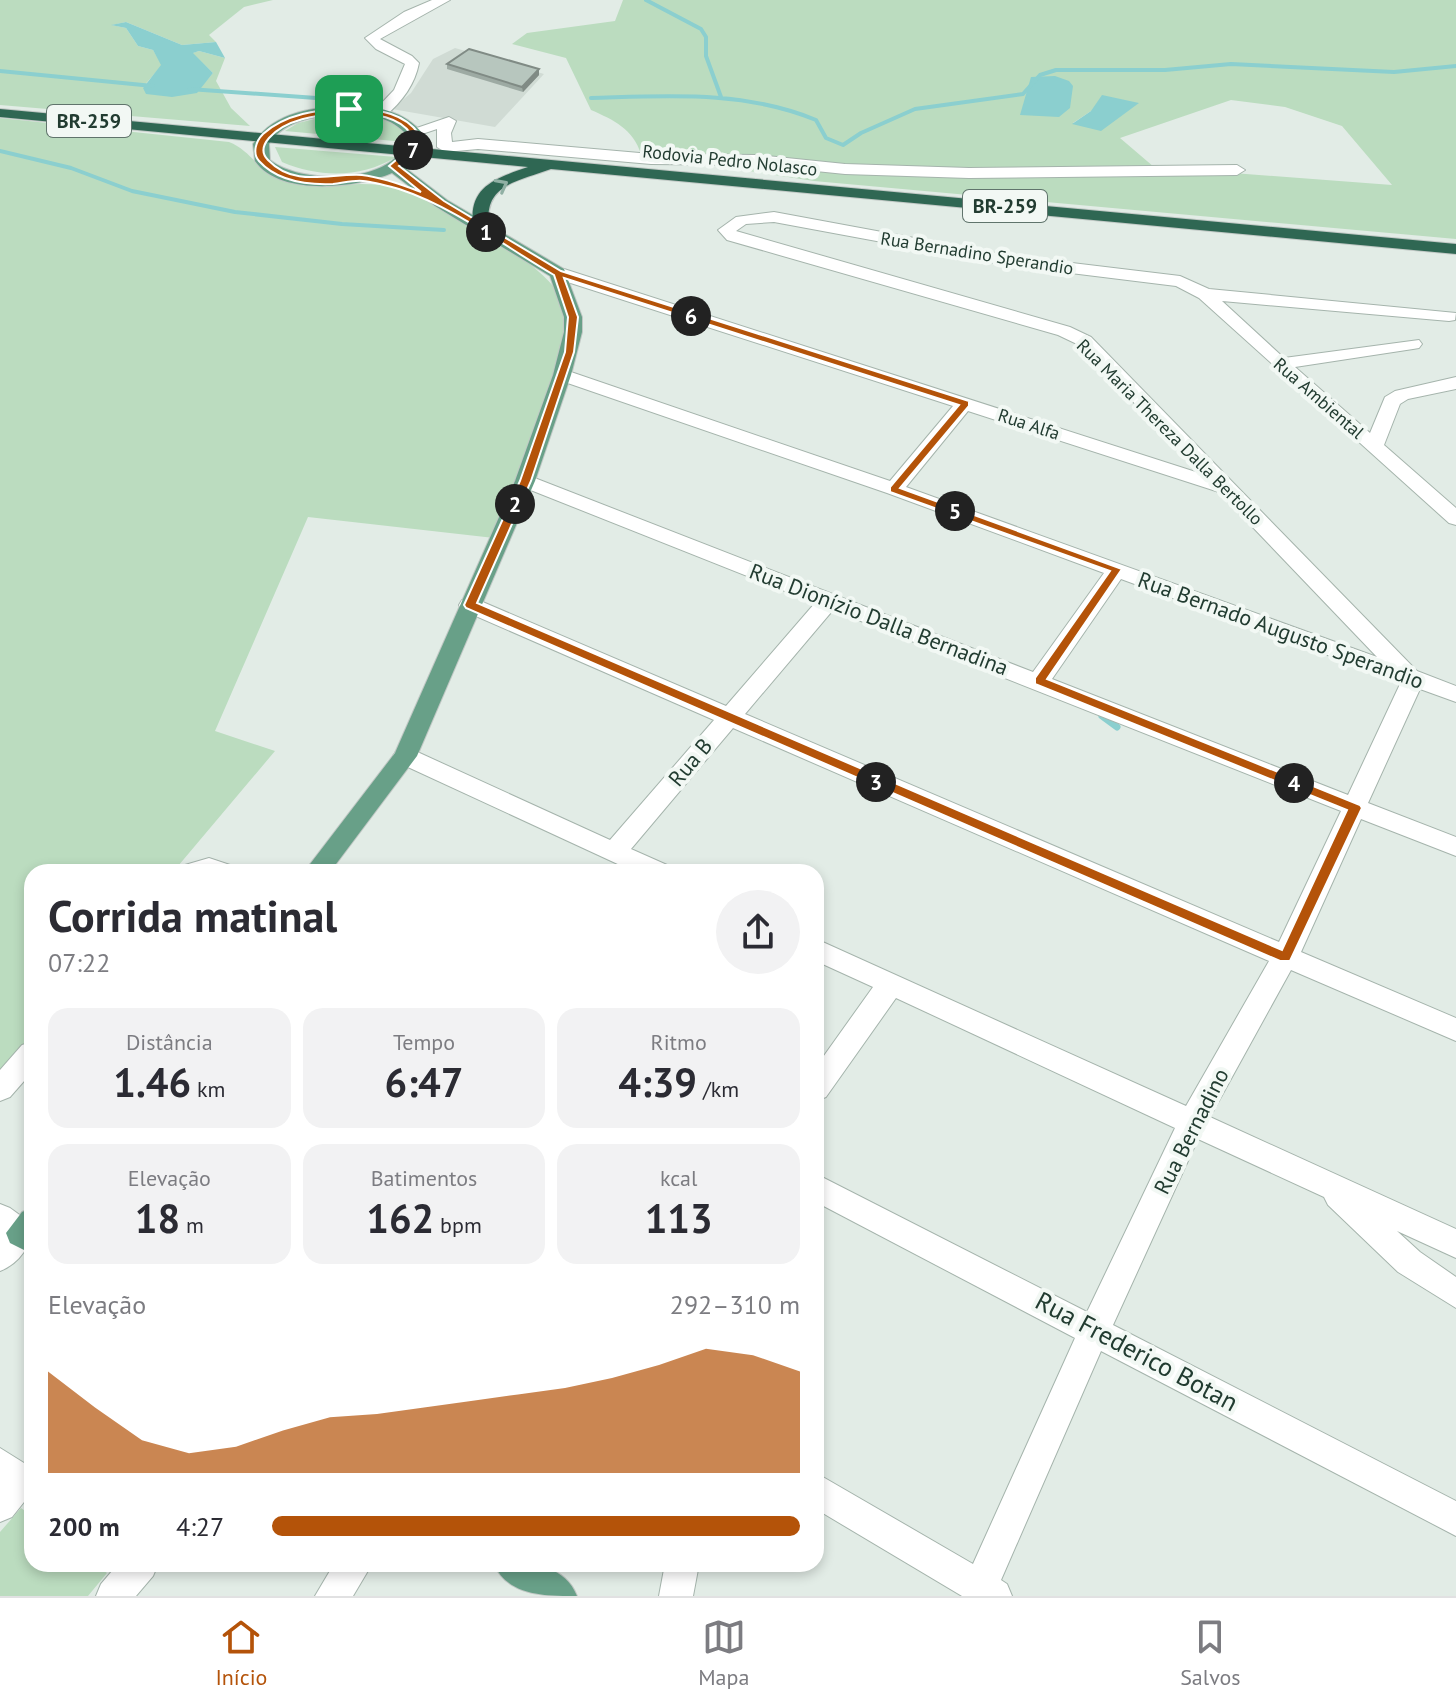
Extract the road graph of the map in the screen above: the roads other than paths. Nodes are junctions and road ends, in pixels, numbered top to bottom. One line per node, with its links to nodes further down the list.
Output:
1 (443, 0): 3 (street)
2 (0, 113): 5 (highway, BR-259)
3 (380, 113): 4 (main road); 8 (main road)
4 (278, 126): 5 (highway); 6 (main road)
5 (178, 129): 6 (highway)
6 (261, 144): 8 (highway); 12 (main road)
7 (445, 147): 8 (highway); 8 (street); 9 (highway); 11 (street)
8 (408, 149): 9 (highway); 12 (main road); 13 (main road)
9 (486, 157): 10 (highway, Rodovia Pedro Nolasco / BR-259)
10 (554, 163): 14 (highway, one-way to 10); 16 (highway, Rodovia Pedro Nolasco / BR-259)
11 (1237, 170)
12 (361, 178): 13 (main road)
13 (441, 203): 14 (main road)
14 (482, 230): 17 (main road)
15 (733, 237): 18 (street, Rua Bernadino Sperandio); 28 (street, Rua Maria Thereza Dalla Bertollo)
16 (1456, 249)
17 (558, 273): 23 (main road); 25 (street, Rua Alfa)
18 (1180, 281): 19 (street, Rua Ambiental)
19 (1205, 294): 20 (street); 22 (street, Rua Ambiental)
20 (1449, 316)
21 (1413, 344): 22 (street)
22 (1280, 364): 26 (street, Rua Ambiental)
23 (562, 375): 27 (main road); 29 (street, Rua Bernado Augusto Sperandio)
24 (1456, 383): 26 (street)
25 (965, 403): 28 (street, Rua Alfa); 29 (street)
26 (1374, 446): 30 (street, Rua Ambiental)
27 (525, 481): 32 (street, Rua Dionízio Dalla Bernadina); 33 (main road)
28 (1225, 487): 35 (street, Rua Maria Thereza Dalla Bertollo)
29 (894, 489): 31 (street, Rua Bernado Augusto Sperandio)
30 (1456, 519)
31 (1117, 569): 34 (street); 35 (street, Rua Bernado Augusto Sperandio)
32 (829, 601): 34 (street, Rua Dionízio Dalla Bernadina); 37 (street, Rua B)
33 (470, 605): 37 (street); 38 (main road)
34 (1039, 681): 39 (street, Rua Dionízio Dalla Bernadina)
35 (1413, 681): 36 (street, Rua Bernado Augusto Sperandio); 39 (street, Rua Bernadino)
36 (1456, 694)
37 (728, 718): 41 (street, Rua B); 45 (street)
38 (405, 756): 41 (street); 42 (main road)
39 (1355, 808): 40 (street, Rua Dionízio Dalla Bernadina); 45 (street, Rua Bernadino)
40 (1456, 847)
41 (615, 851): 43 (street)
42 (322, 864)
43 (642, 864)
44 (824, 953): 46 (street)
45 (1285, 957): 47 (street); 51 (street, Rua Bernadino)
46 (890, 985): 49 (street); 51 (street)
47 (1456, 1030)
48 (24, 1062): 50 (street)
49 (824, 1078)
50 (0, 1089)
51 (1192, 1122): 52 (street); 58 (street, Rua Bernadino)
52 (1324, 1183): 55 (street); 57 (street)
53 (824, 1191): 58 (street, Rua Frederico Botan)
54 (21, 1228): 56 (street)
55 (1456, 1244)
56 (0, 1257)
57 (1456, 1294)
58 (1095, 1329): 60 (street, Rua Frederico Botan); 65 (street, Rua Bernadino)
59 (824, 1495): 65 (street)
60 (1456, 1519)
61 (131, 1572): 66 (street)
62 (349, 1572): 67 (street)
63 (523, 1572): 68 (main road)
64 (680, 1572): 69 (street)
65 (988, 1591)
66 (113, 1596)
67 (332, 1596)
68 (560, 1596)
69 (676, 1596)

